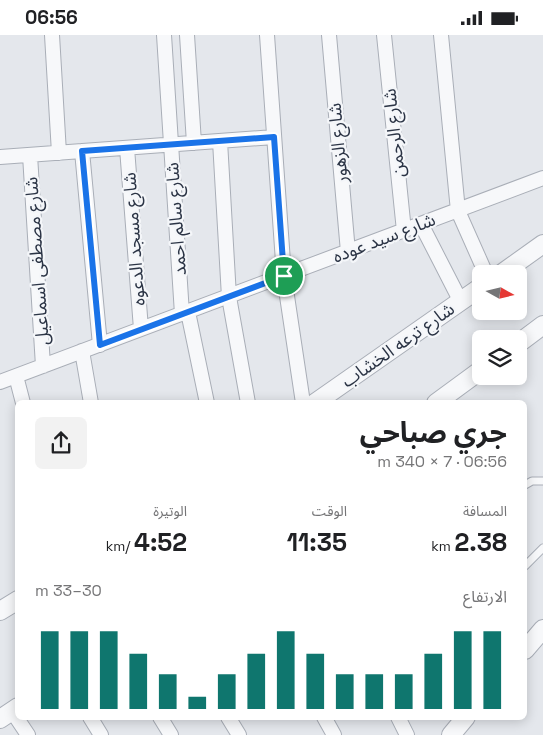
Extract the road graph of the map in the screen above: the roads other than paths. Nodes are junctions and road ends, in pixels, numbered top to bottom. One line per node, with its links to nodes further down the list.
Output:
1 (52, 35): 14 (street)
2 (164, 35): 11 (street, شارع سالم احمد)
3 (187, 35): 10 (street)
4 (267, 35): 8 (street)
5 (329, 35): 22 (street, شارع الزهور)
6 (384, 35): 20 (street, شارع الرحمن)
7 (441, 35): 18 (street)
8 (274, 137): 9 (street); 25 (street)
9 (220, 141): 10 (street); 27 (street)
10 (194, 143): 11 (street)
11 (171, 145): 12 (street); 29 (street, شارع سالم احمد)
12 (127, 148): 13 (street); 31 (street, شارع مسجد الدعوه)
13 (82, 151): 14 (street); 33 (street)
14 (59, 153): 15 (street)
15 (30, 155): 16 (street); 35 (street, شارع مصطفى اسماعيل)
16 (0, 157)
17 (543, 179): 18 (street, شارع سيد عوده)
18 (458, 211): 19 (street, شارع سيد عوده); 23 (street)
19 (421, 224): 20 (street, شارع سيد عوده); 28 (street)
20 (404, 231): 22 (street, شارع سيد عوده)
21 (543, 244): 24 (street)
22 (348, 252): 25 (street, شارع سيد عوده)
23 (482, 265)
24 (514, 265)
25 (284, 276): 27 (street, شارع سيد عوده); 43 (street)
26 (472, 294): 28 (street, شارع ترعه الخشاب)
27 (229, 297): 29 (street, شارع سيد عوده); 42 (street)
28 (461, 302): 44 (street, شارع ترعه الخشاب)
29 (185, 313): 31 (street, شارع سيد عوده); 41 (street, شارع سالم احمد)
30 (543, 325): 32 (street)
31 (141, 329): 33 (street, شارع سيد عوده)
32 (527, 337)
33 (100, 345): 34 (street, شارع سيد عوده)
34 (82, 351): 35 (street, شارع سيد عوده); 40 (street)
35 (43, 366): 36 (street, شارع سيد عوده)
36 (16, 376): 38 (street, شارع سيد عوده); 39 (street)
37 (472, 377): 45 (street)
38 (0, 382)
39 (22, 400)
40 (90, 400)
41 (206, 400)
42 (247, 400)
43 (303, 400)
44 (319, 400)
45 (440, 400)
46 (543, 481): 47 (lane)
47 (527, 484)
48 (543, 548): 49 (lane)
49 (527, 564)
50 (15, 601): 51 (street)
51 (0, 610)
52 (543, 629): 53 (street)
53 (527, 648)
54 (16, 720): 60 (street)
55 (92, 720): 61 (street)
56 (162, 720): 62 (street)
57 (230, 720): 63 (street)
58 (326, 720): 64 (street)
59 (400, 720): 65 (street)
60 (28, 735)
61 (101, 735)
62 (171, 735)
63 (239, 735)
64 (334, 735)
65 (407, 735)

